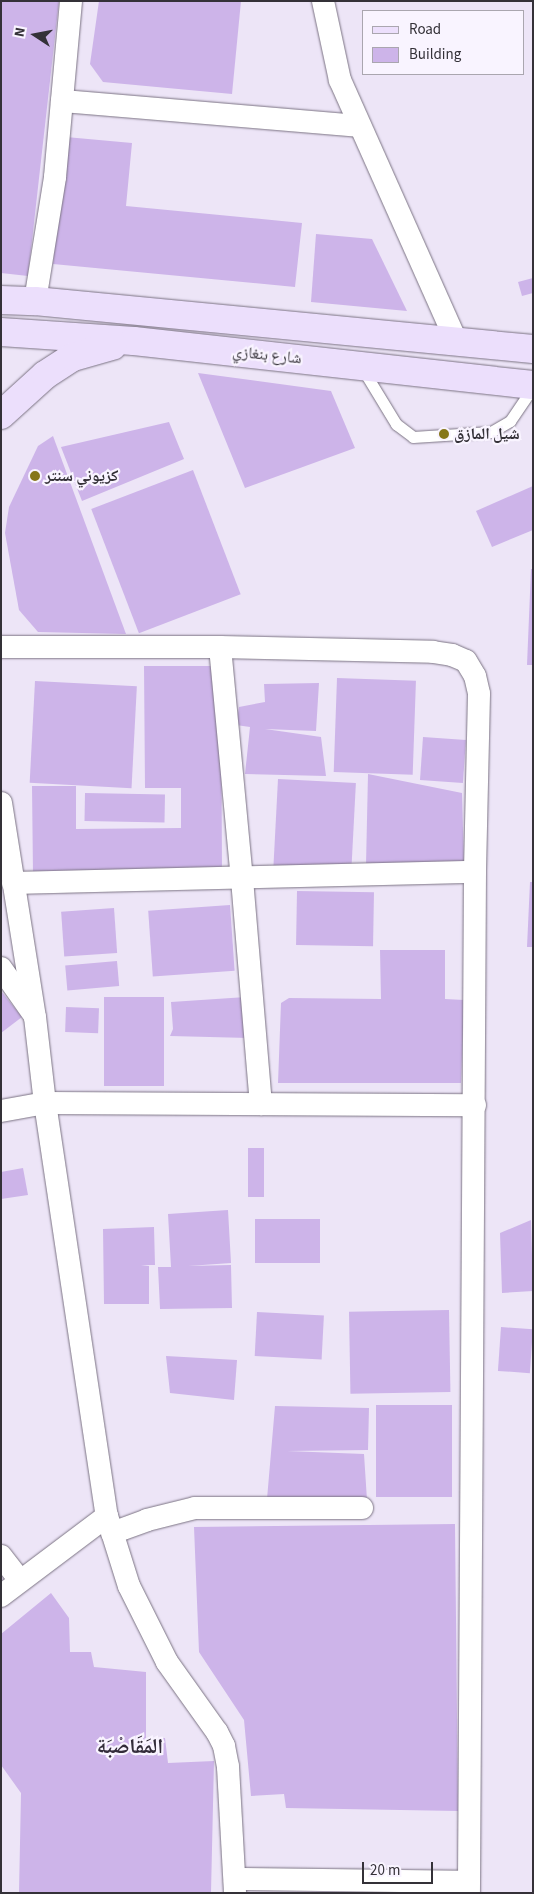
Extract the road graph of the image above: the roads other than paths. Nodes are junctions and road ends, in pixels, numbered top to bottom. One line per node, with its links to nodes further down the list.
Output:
1 (71, 1): 3 (street)
2 (323, 1): 4 (street)
3 (62, 101): 4 (street); 6 (street)
4 (359, 126): 9 (street)
5 (1, 300): 6 (main road, شارع بنغازي)
6 (36, 302): 10 (main road, شارع بنغازي)
7 (533, 331): 9 (main road)
8 (1, 332): 11 (main road, شارع بنغازي)
9 (453, 334): 10 (main road)
10 (416, 337): 12 (main road, شارع بنغازي)
11 (134, 341): 13 (main road, شارع بنغازي); 15 (main road)
12 (533, 349)
13 (360, 364): 14 (main road, شارع بنغازي); 14 (lane)
14 (533, 386)
15 (1, 415)
16 (220, 647): 17 (street); 19 (street); 20 (street)
17 (1, 648)
18 (1, 803): 21 (street)
19 (475, 872): 20 (street); 26 (street)
20 (242, 879): 21 (street); 25 (street)
21 (13, 883): 23 (street)
22 (1, 968): 23 (street)
23 (35, 1017): 24 (street)
24 (45, 1103): 25 (street); 27 (street); 29 (street)
25 (261, 1104): 26 (street)
26 (475, 1105): 34 (street)
27 (1, 1111)
28 (362, 1508): 29 (street)
29 (110, 1524): 31 (street); 33 (street)
30 (1, 1556): 31 (street)
31 (20, 1580): 32 (street)
32 (1, 1596)
33 (235, 1886): 34 (street)
34 (469, 1888)

